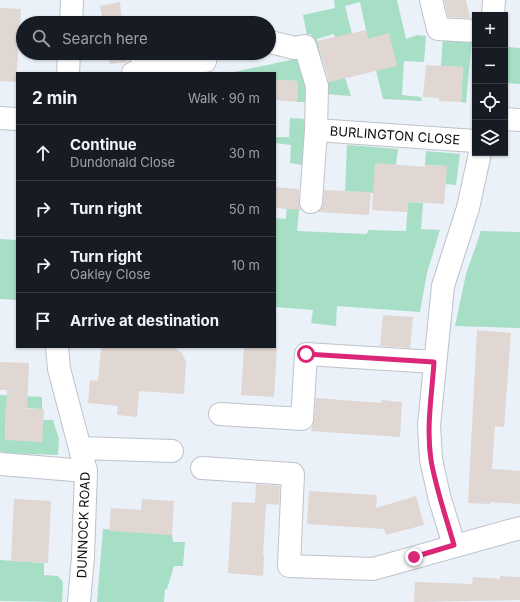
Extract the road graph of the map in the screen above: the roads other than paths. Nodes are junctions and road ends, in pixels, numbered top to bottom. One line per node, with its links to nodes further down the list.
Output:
1 (72, 0): 5 (street)
2 (430, 0): 6 (street)
3 (494, 0): 4 (street)
4 (493, 12)
5 (71, 16)
6 (472, 31)
7 (276, 43): 16 (street)
8 (69, 60): 11 (street)
9 (205, 61): 10 (street)
10 (139, 66)
11 (68, 72)
12 (0, 118): 13 (street)
13 (16, 119)
14 (508, 119): 15 (street)
15 (520, 120)
16 (316, 130): 17 (street, BURLINGTON CLOSE); 19 (street, BURLINGTON CLOSE)
17 (472, 141)
18 (479, 156): 21 (street)
19 (311, 202)
20 (57, 348): 23 (street, DUNNOCK ROAD)
21 (434, 362): 22 (street); 29 (street)
22 (220, 414)
23 (80, 448): 24 (street); 27 (street, DUNNOCK ROAD)
24 (172, 451)
25 (0, 464): 27 (street)
26 (202, 468): 29 (street)
27 (86, 470): 30 (street, DUNNOCK ROAD)
28 (520, 528): 29 (street)
29 (454, 545)
30 (79, 602)

